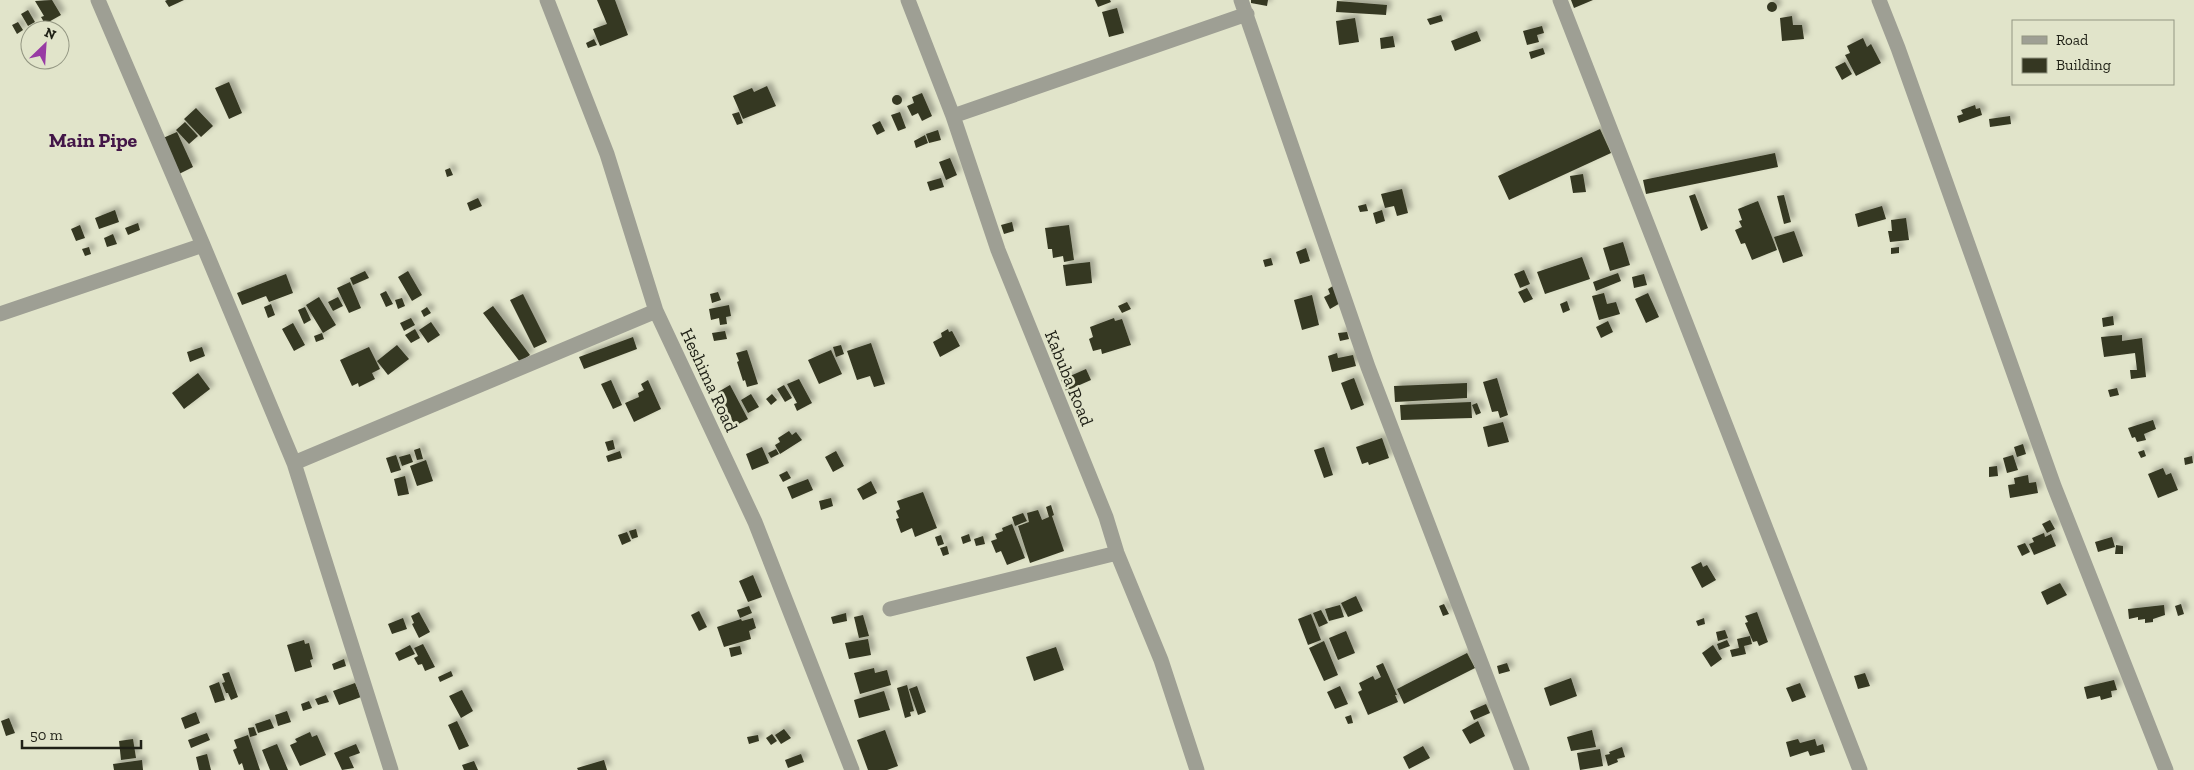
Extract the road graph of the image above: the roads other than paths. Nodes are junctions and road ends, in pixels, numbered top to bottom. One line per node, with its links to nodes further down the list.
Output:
1 (98, 0): 8 (street)
2 (547, 0): 9 (street, Heshima Road)
3 (908, 0): 7 (street, Kabuba Road)
4 (1560, 0): 18 (street)
5 (1879, 0): 19 (street)
6 (1244, 7): 7 (street); 17 (street)
7 (953, 116): 12 (street, Kabuba Road)
8 (203, 245): 10 (street); 11 (street)
9 (656, 310): 11 (street); 15 (street, Heshima Road)
10 (0, 314)
11 (294, 463): 14 (street)
12 (1117, 553): 13 (street); 16 (street, Kabuba Road)
13 (890, 609)
14 (391, 770)
15 (852, 770)
16 (1197, 770)
17 (1522, 770)
18 (1860, 770)
19 (2166, 770)

